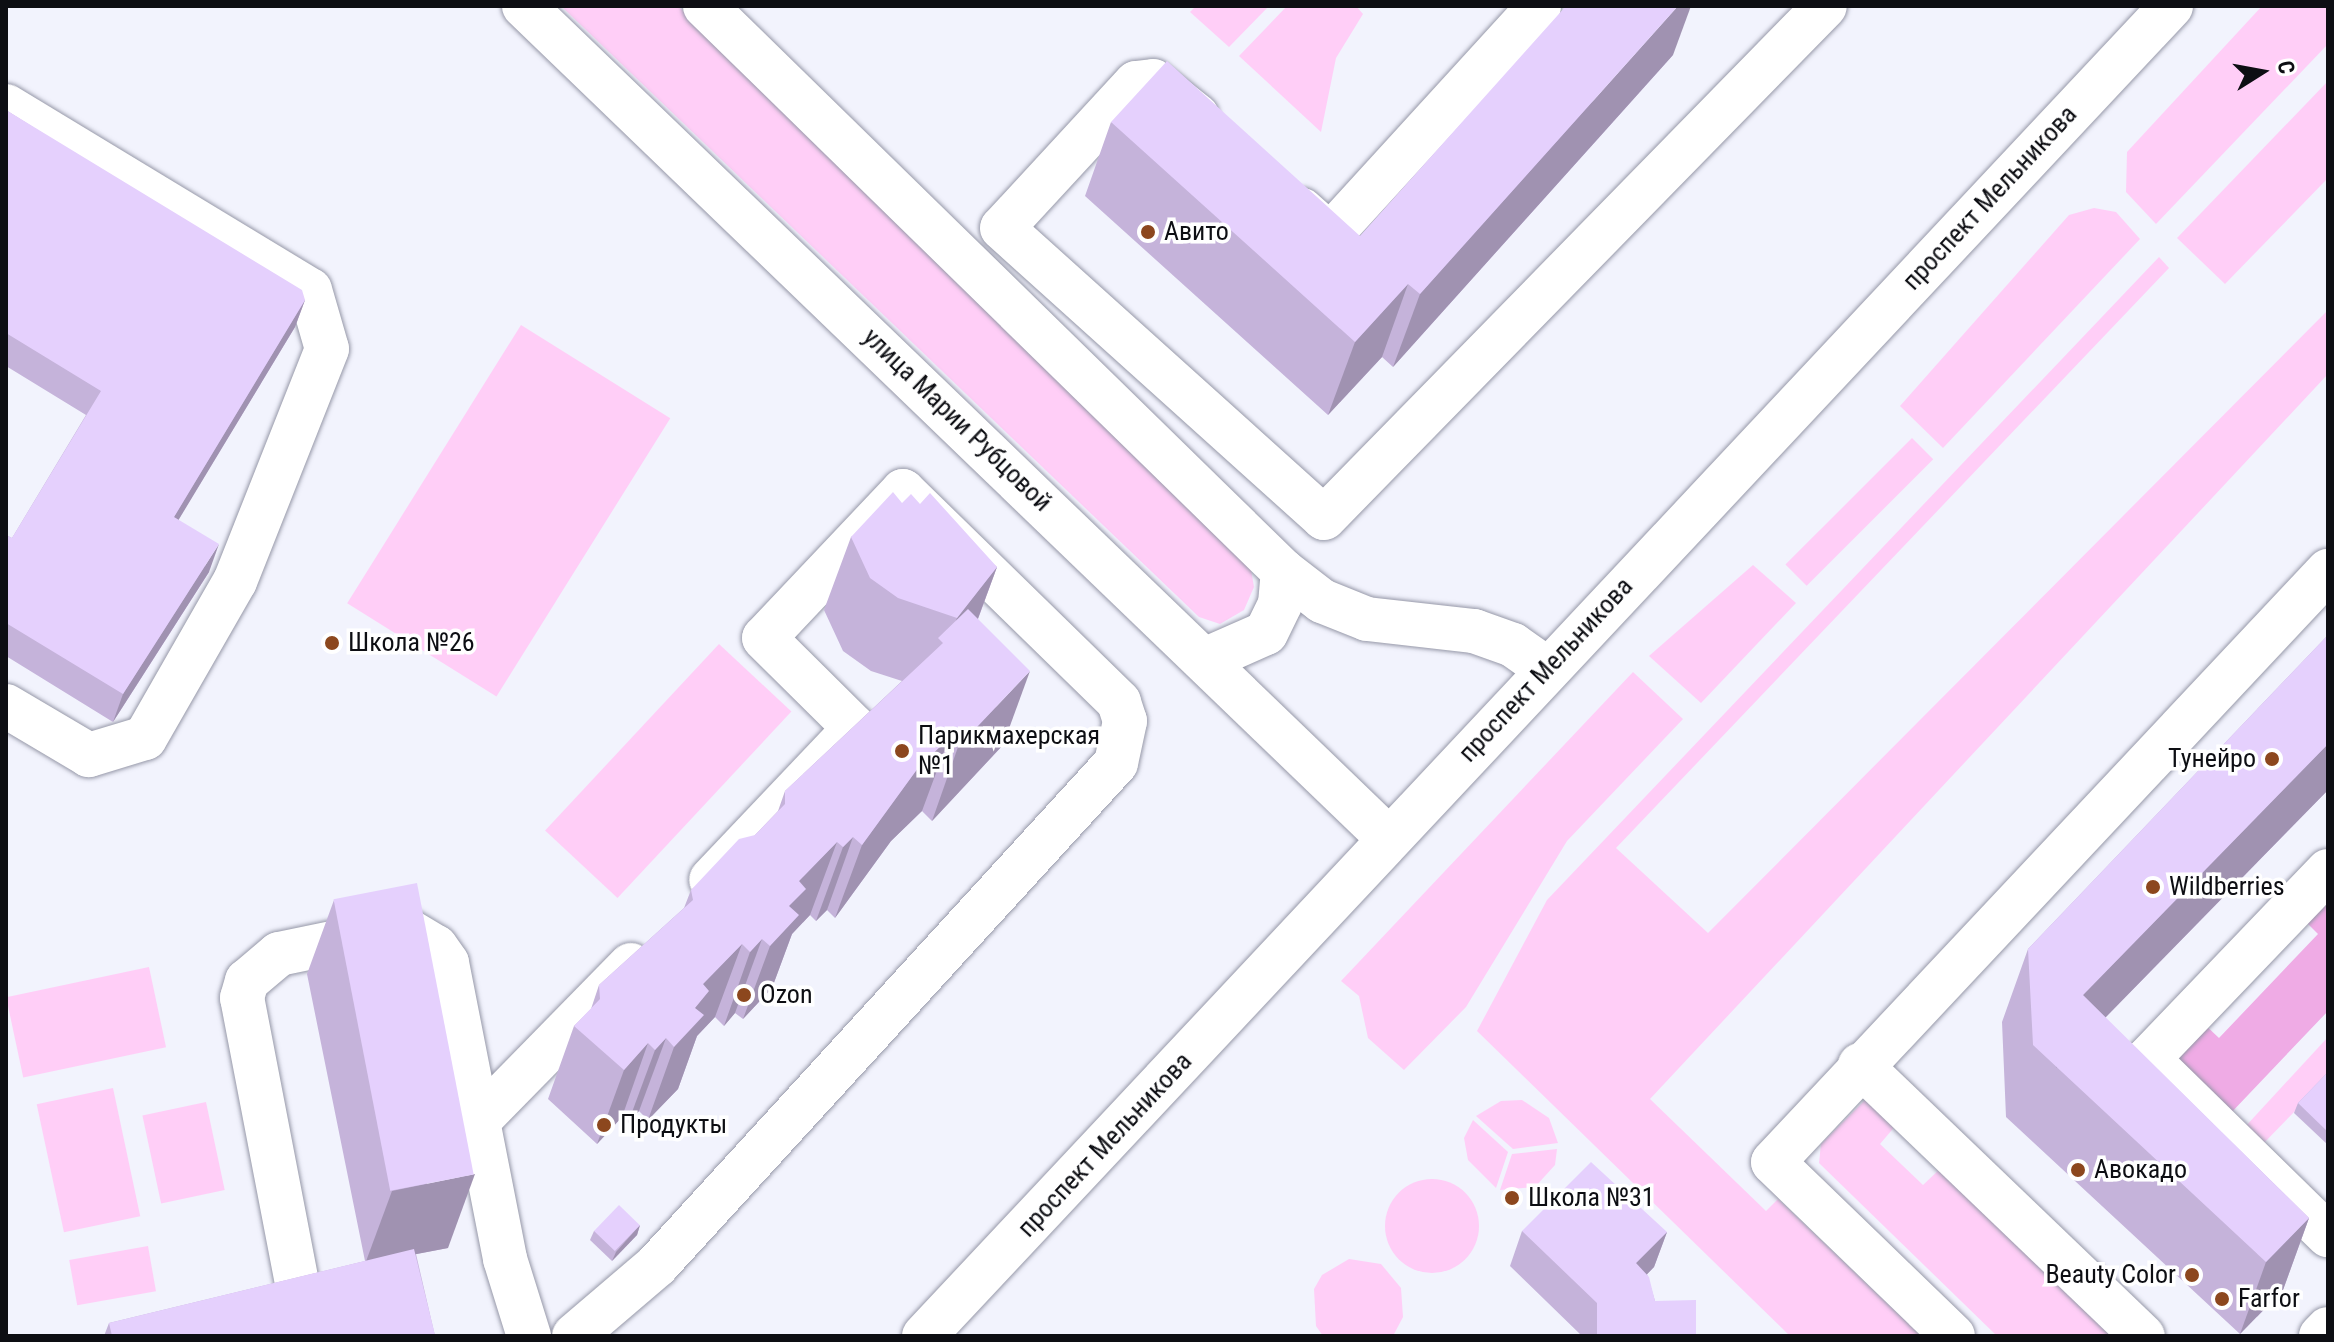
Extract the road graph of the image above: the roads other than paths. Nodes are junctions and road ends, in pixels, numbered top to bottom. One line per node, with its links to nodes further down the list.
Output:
1 (524, 6): 13 (street, улица Марии Рубцовой)
2 (705, 6): 10 (street)
3 (1539, 6): 8 (street)
4 (1825, 6): 9 (street)
5 (2171, 6): 14 (street, проспект Мельникова)
6 (6, 106): 15 (street)
7 (1226, 141): 9 (street)
8 (1272, 183)
9 (1002, 228): 10 (street)
10 (973, 263): 11 (street)
11 (1283, 571): 13 (street); 14 (street)
12 (2328, 571): 18 (street)
13 (1207, 659): 16 (street, улица Марии Рубцовой)
14 (1547, 669): 16 (street, проспект Мельникова)
15 (6, 706)
16 (1387, 837): 25 (street, проспект Мельникова)
17 (2328, 871): 20 (street)
18 (1860, 1065): 26 (street); 27 (street)
19 (479, 1120): 22 (street); 23 (street); 24 (street)
20 (2328, 1235)
21 (2328, 1329): 28 (street)
22 (180, 1336)
23 (529, 1336)
24 (574, 1336)
25 (924, 1336)
26 (1953, 1336)
27 (2143, 1336)
28 (2321, 1336)

